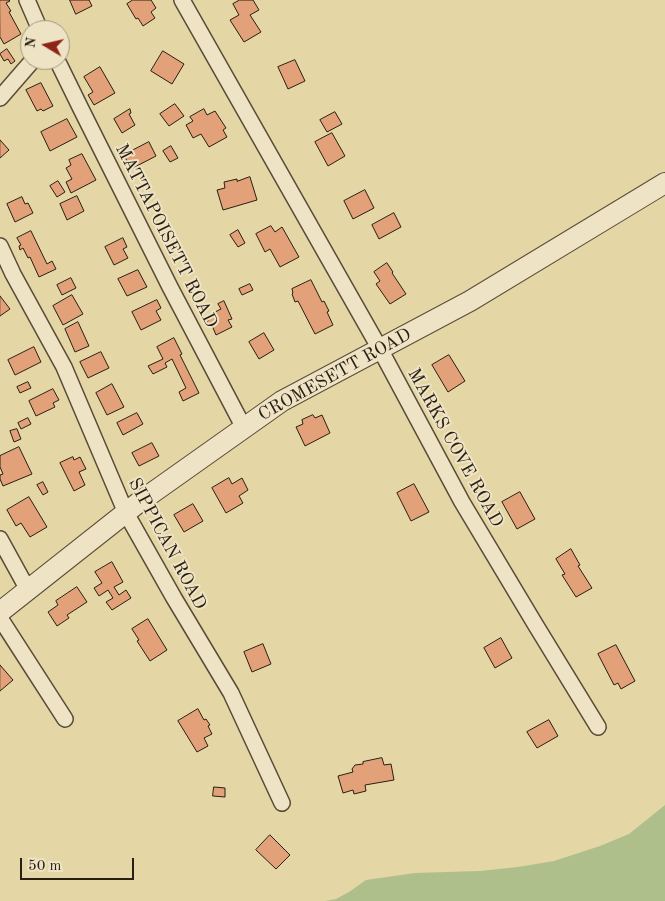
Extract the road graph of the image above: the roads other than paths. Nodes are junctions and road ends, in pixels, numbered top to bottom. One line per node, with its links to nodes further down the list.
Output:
1 (27, 0): 3 (street)
2 (182, 0): 9 (street, MARKS COVE ROAD)
3 (36, 20)
4 (24, 70): 6 (street)
5 (63, 70): 10 (street, MATTAPOISETT ROAD)
6 (0, 98)
7 (665, 183): 9 (street, CROMESETT ROAD)
8 (0, 246): 11 (street, SIPPICAN ROAD)
9 (380, 349): 10 (street, CROMESETT ROAD); 17 (street, MARKS COVE ROAD)
10 (244, 428): 11 (street, CROMESETT ROAD)
11 (126, 513): 13 (street, CROMESETT ROAD); 18 (street, SIPPICAN ROAD)
12 (0, 539): 13 (street)
13 (28, 590): 14 (street, CROMESETT ROAD)
14 (0, 612)
15 (0, 618): 16 (street)
16 (66, 719)
17 (598, 727)
18 (282, 803)

